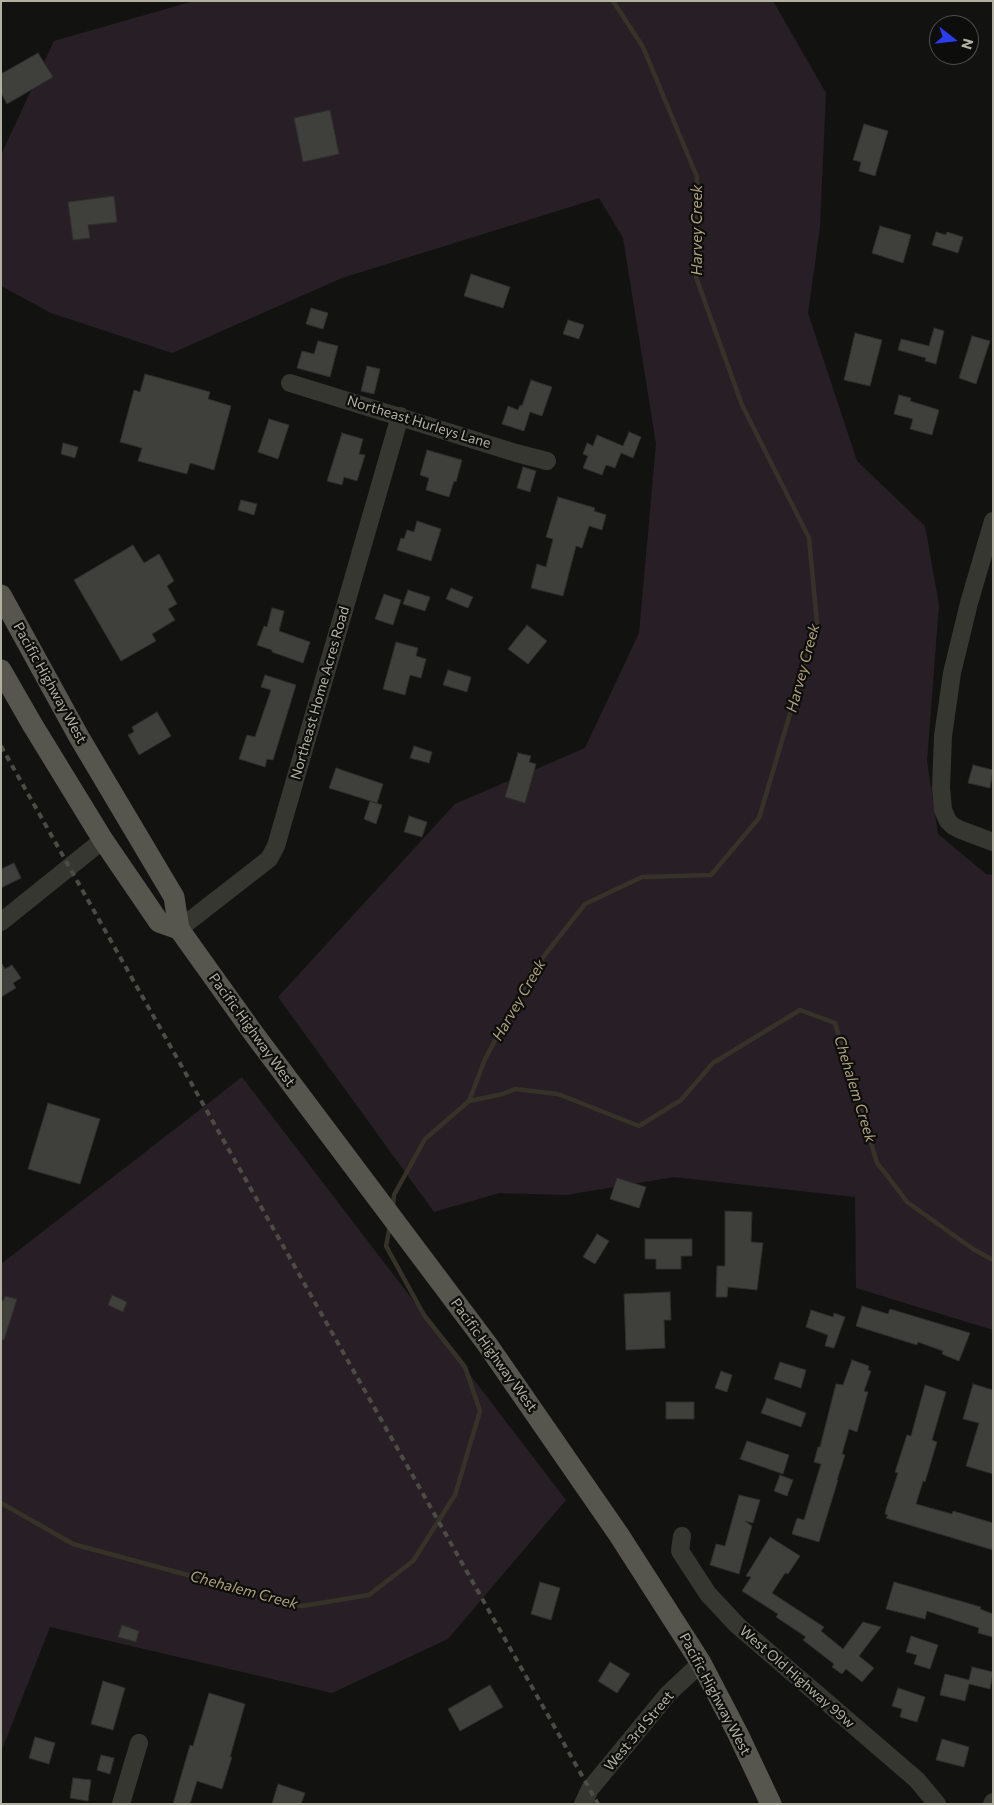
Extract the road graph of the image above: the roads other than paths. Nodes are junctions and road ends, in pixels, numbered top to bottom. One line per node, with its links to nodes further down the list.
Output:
1 (290, 383): 2 (street, Northeast Hurleys Lane)
2 (400, 416): 3 (street, Northeast Hurleys Lane); 10 (street, Northeast Home Acres Road)
3 (547, 461)
4 (993, 521): 8 (street)
5 (1, 595): 10 (main road, Pacific Highway West)
6 (1, 670): 7 (main road, Pacific Highway West)
7 (103, 840): 9 (street); 10 (main road, Pacific Highway West)
8 (993, 842)
9 (1, 922)
10 (179, 929): 12 (main road, Pacific Highway West)
11 (682, 1536): 17 (street, West Old Highway 99w)
12 (701, 1663): 15 (street, West 3rd Street); 16 (main road, Pacific Highway West)
13 (139, 1743): 14 (street)
14 (120, 1804)
15 (583, 1804)
16 (771, 1804)
17 (938, 1804)

